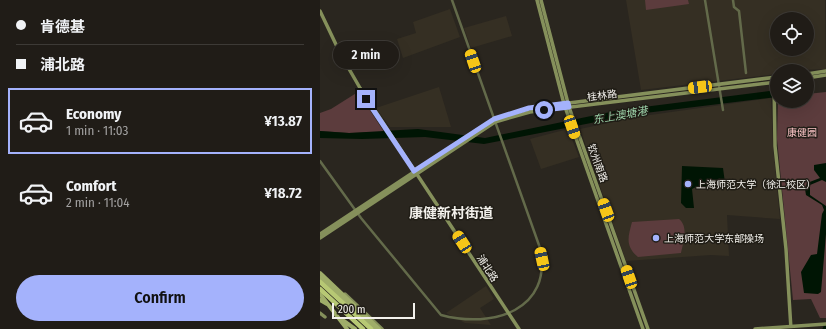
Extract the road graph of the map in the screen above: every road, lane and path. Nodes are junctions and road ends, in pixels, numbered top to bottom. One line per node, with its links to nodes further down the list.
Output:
1 (452, 0): 18 (street)
2 (537, 0): 15 (street, 钦州南路)
3 (541, 0): 15 (street, 钦州南路)
4 (705, 0): 14 (street)
5 (733, 0): 8 (street)
6 (320, 12): 21 (street, 浦北路)
7 (826, 71): 9 (street)
8 (746, 73)
9 (814, 73)
10 (826, 75): 11 (street)
11 (814, 77)
12 (770, 79): 14 (street, 桂林路)
13 (770, 82): 14 (street, 桂林路)
14 (719, 87): 15 (street, 桂林路); 16 (street)
15 (567, 106): 18 (street, 桂林路); 19 (street, 钦州南路)
16 (723, 108)
17 (774, 108): 41 (street)
18 (494, 121): 21 (street, 桂林路); 21 (street, 桂林路); 32 (street)
19 (574, 128): 49 (street, 钦州南路); 50 (street, 钦州南路)
20 (320, 161): 22 (street)
21 (415, 172): 22 (street, 桂林路); 38 (street, 浦北路)
22 (356, 211): 23 (street, 桂林路); 24 (street, 桂林路); 37 (street)
23 (320, 234)
24 (320, 238)
25 (321, 275): 46 (main road); 47 (main road)
26 (320, 282): 29 (highway)
27 (320, 289): 44 (highway)
28 (320, 294): 31 (main road)
29 (337, 297): 45 (highway); 46 (street)
30 (320, 300): 31 (main road)
31 (328, 304): 36 (main road)
32 (528, 306)
33 (320, 313): 35 (street)
34 (518, 316): 38 (street)
35 (325, 317)
36 (341, 319): 42 (main road); 43 (main road)
37 (449, 320)
38 (513, 320): 39 (street); 48 (street, 浦北路)
39 (508, 322)
40 (826, 324): 41 (street)
41 (791, 328): 51 (street)
42 (347, 329)
43 (355, 329)
44 (363, 329)
45 (371, 329)
46 (375, 329)
47 (381, 329)
48 (519, 329)
49 (643, 329)
50 (648, 329)
51 (755, 329)

